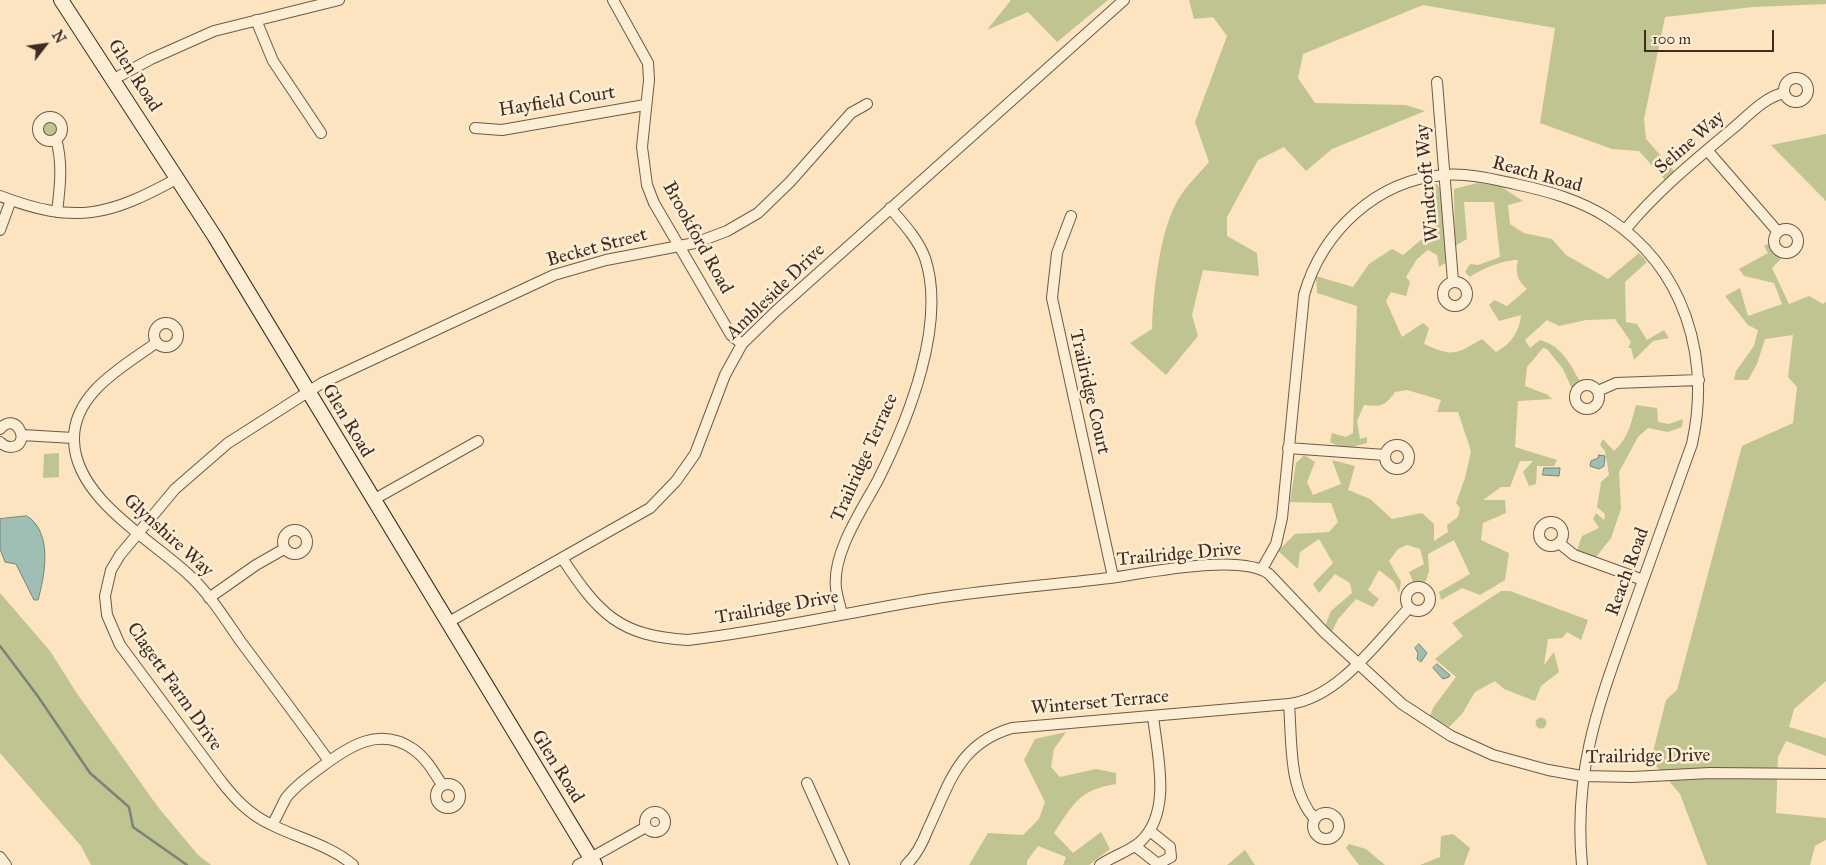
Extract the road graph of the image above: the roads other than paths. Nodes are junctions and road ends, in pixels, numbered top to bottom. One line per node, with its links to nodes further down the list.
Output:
1 (61, 0): 6 (main road, Glen Road)
2 (339, 0): 5 (street)
3 (613, 0): 10 (street, Brookford Road)
4 (1124, 0): 19 (street, Ambleside Drive)
5 (256, 20): 6 (street); 12 (street)
6 (114, 79): 16 (main road, Glen Road)
7 (1437, 82): 15 (street, Windcroft Way)
8 (1784, 93): 14 (street, Seline Way)
9 (867, 104): 25 (street, Becket Street)
10 (645, 106): 11 (street, Hayfield Court); 25 (street, Brookford Road)
11 (475, 128)
12 (321, 133)
13 (56, 139): 20 (street)
14 (1707, 150): 23 (street, Seline Way); 24 (street)
15 (1445, 175): 23 (street, Reach Road); 26 (street, Windcroft Way); 37 (street, Reach Road)
16 (178, 178): 20 (street); 31 (main road, Glen Road)
17 (0, 196): 18 (street)
18 (11, 200): 20 (street); 22 (street)
19 (890, 208): 28 (street, Ambleside Drive); 49 (street, Trailridge Terrace)
20 (57, 212)
21 (1071, 216): 45 (street, Trailridge Court)
22 (0, 230)
23 (1625, 230): 29 (street, Reach Road)
24 (1778, 232)
25 (678, 245): 28 (street, Brookford Road); 31 (street, Becket Street)
26 (1453, 281)
27 (156, 343): 34 (street, Glynshire Way)
28 (742, 344): 43 (street, Ambleside Drive)
29 (1699, 380): 30 (street); 46 (street, Reach Road)
30 (1598, 391)
31 (309, 392): 39 (main road, Glen Road); 40 (street, Clagett Farm Drive)
32 (0, 429): 33 (street)
33 (22, 435): 34 (street); 36 (street)
34 (74, 438): 40 (street, Glynshire Way)
35 (478, 441): 39 (street)
36 (0, 442)
37 (1288, 448): 38 (street); 44 (street, Reach Road)
38 (1385, 456)
39 (373, 500): 50 (main road, Glen Road)
40 (138, 532): 47 (street, Glynshire Way); 60 (street, Clagett Farm Drive)
41 (1559, 543): 46 (street)
42 (284, 549): 47 (street)
43 (562, 558): 49 (street, Trailridge Drive); 50 (street, Ambleside Drive)
44 (1262, 569): 45 (street, Trailridge Drive); 51 (street, Trailridge Drive)
45 (1113, 577): 49 (street, Trailridge Drive)
46 (1643, 580): 56 (street, Reach Road)
47 (209, 598): 54 (street, Glynshire Way)
48 (1409, 608): 51 (street, Winterset Terrace)
49 (842, 614)
50 (447, 623): 65 (main road, Glen Road)
51 (1357, 663): 52 (street, Winterset Terrace); 56 (street, Trailridge Drive)
52 (1289, 704): 53 (street, Winterset Terrace); 59 (street)
53 (1153, 716): 62 (street); 70 (street, Winterset Terrace)
54 (329, 761): 58 (street); 60 (street)
55 (1825, 771): 56 (street, Trailridge Drive)
56 (1582, 776): 72 (street, Reach Road)
57 (807, 783): 69 (street)
58 (442, 785)
59 (1315, 819)
60 (272, 825): 67 (street, Clagett Farm Drive)
61 (646, 827): 65 (street)
62 (1150, 831): 63 (street); 63 (street)
63 (1135, 846): 71 (street)
64 (0, 857): 66 (street)
65 (593, 861): 68 (street)
66 (6, 865)
67 (353, 865)
68 (578, 865)
69 (844, 865)
70 (906, 865)
71 (1100, 865)
72 (1582, 865)

